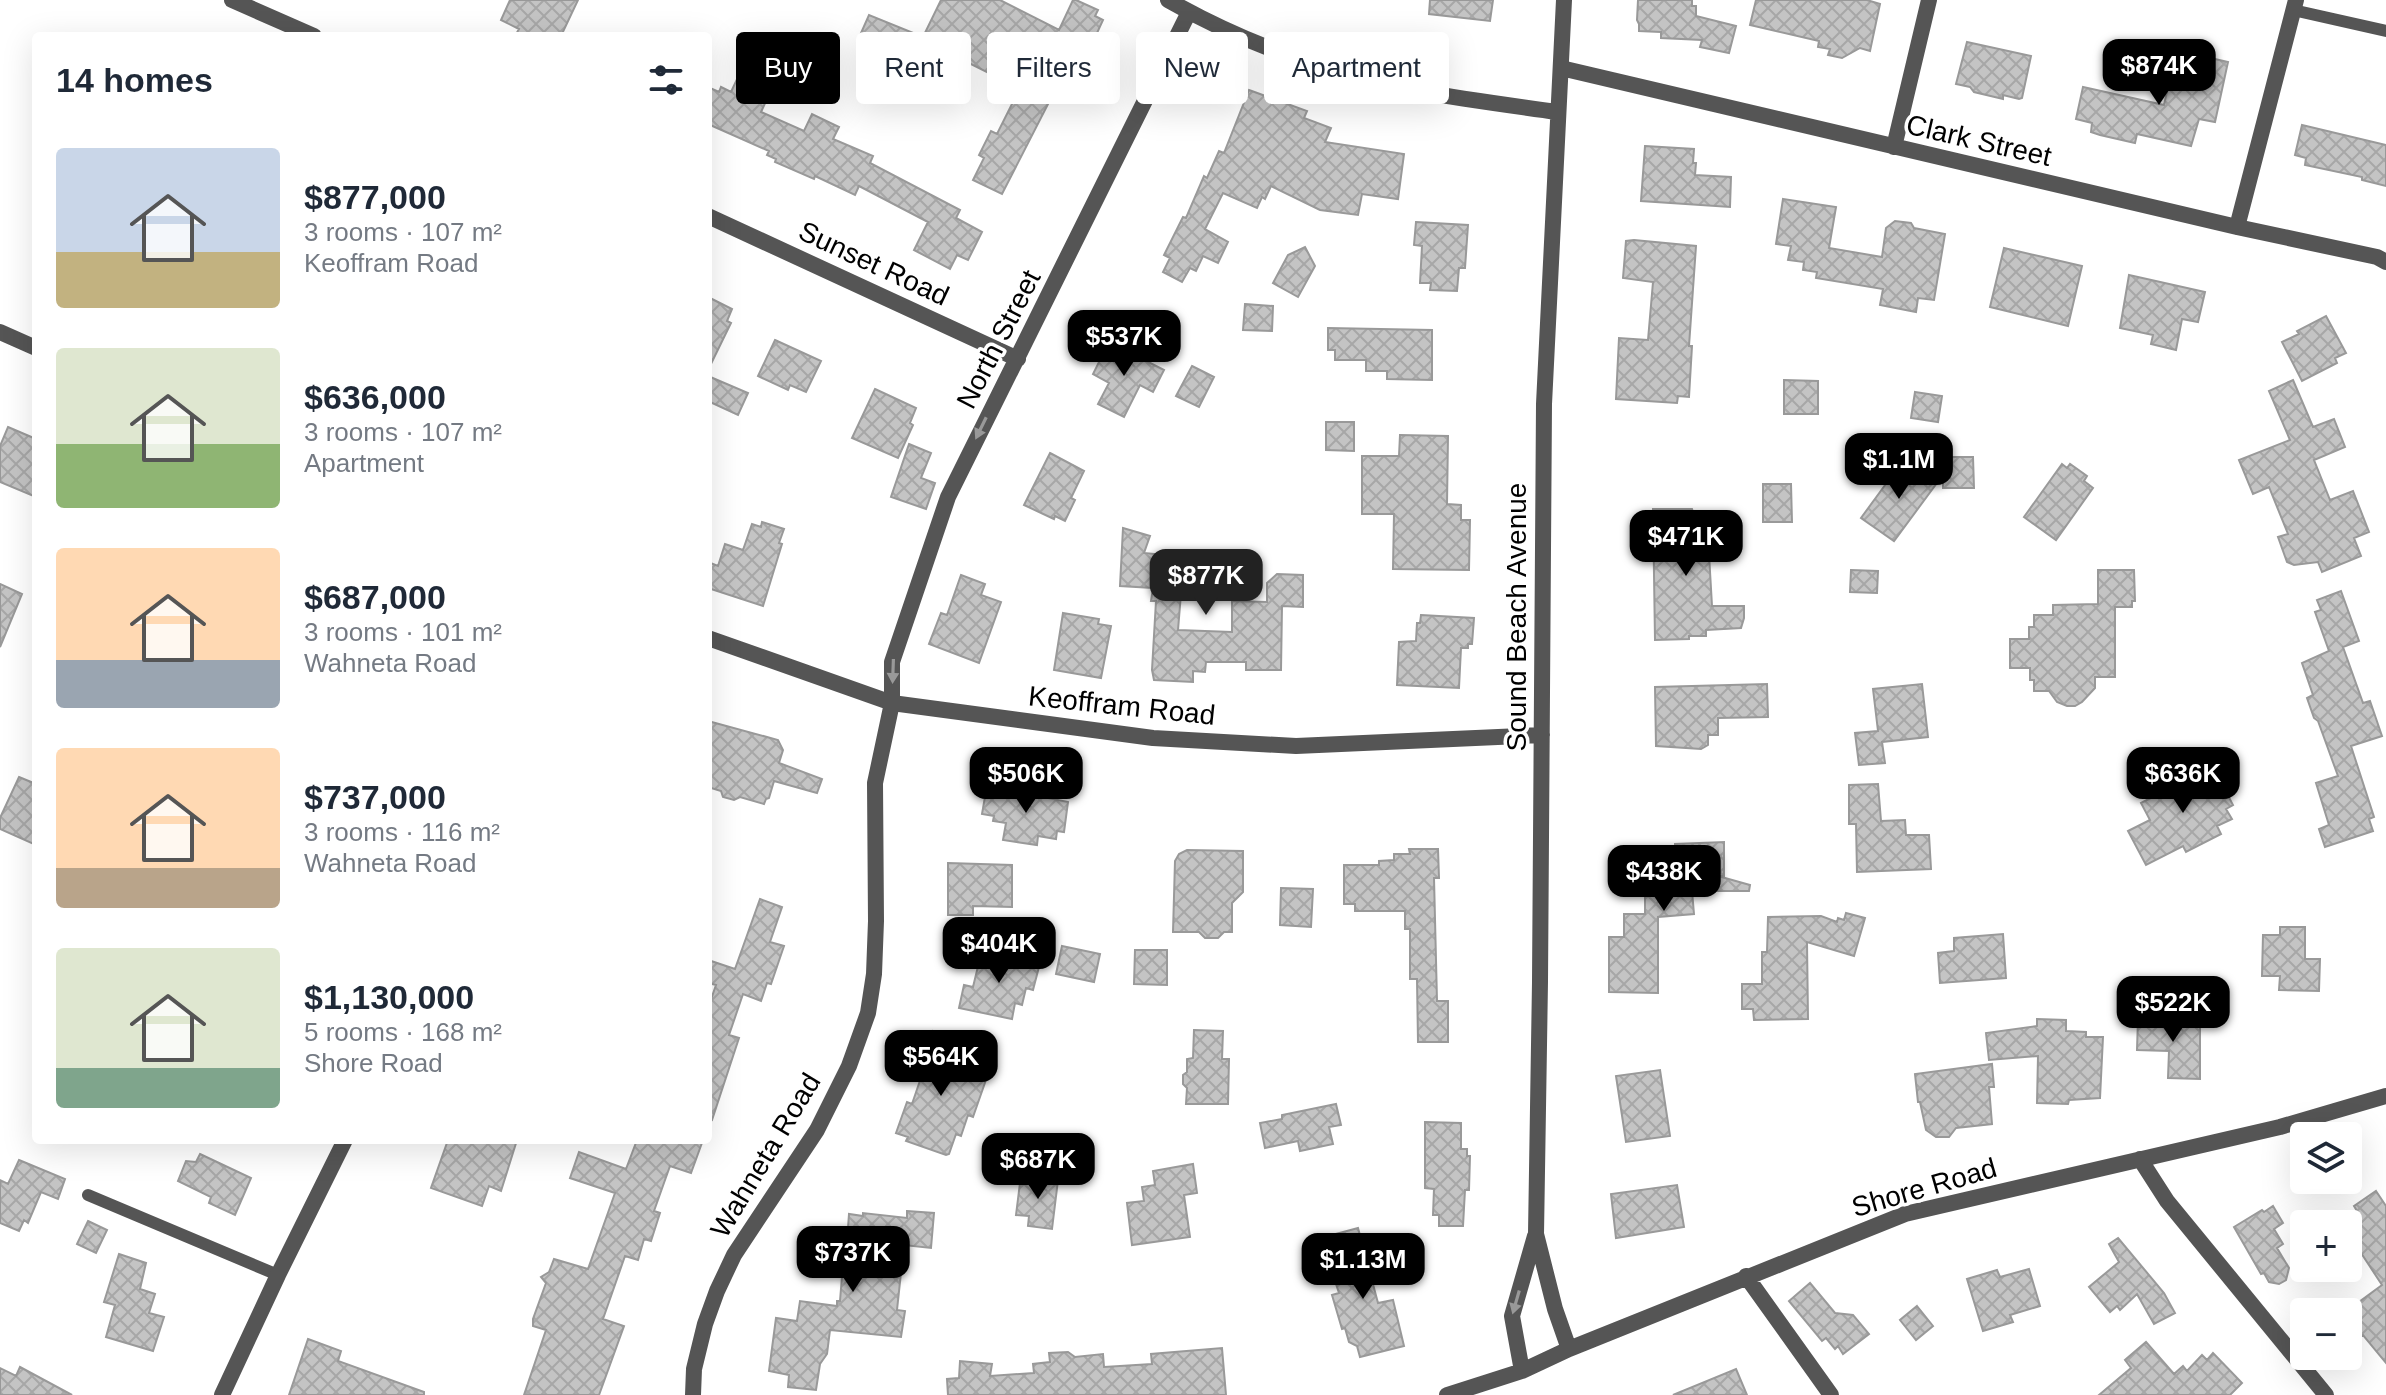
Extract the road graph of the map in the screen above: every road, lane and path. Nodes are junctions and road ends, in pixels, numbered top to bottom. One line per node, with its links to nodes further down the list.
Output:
1 (232, 0): 8 (street)
2 (1168, 0): 6 (street)
3 (1564, 0): 9 (street, Sound Beach Avenue)
4 (1929, 0): 11 (street)
5 (2294, 5): 7 (lane); 13 (street)
6 (1189, 12): 10 (street); 17 (street, North Street)
7 (2386, 31)
8 (305, 32)
9 (1561, 68): 10 (street, Sound Beach Avenue); 11 (street, Clark Street)
10 (1557, 112): 20 (street, Sound Beach Avenue)
11 (1894, 147): 13 (street, Clark Street)
12 (712, 218): 17 (street, Sunset Road)
13 (2237, 227): 14 (street, Clark Street)
14 (2386, 262)
15 (0, 332): 16 (street)
16 (32, 346)
17 (1018, 359): 19 (street, North Street, one-way to 19)
18 (712, 639): 19 (street, Keoffram Road)
19 (892, 703): 20 (street, Keoffram Road); 31 (street, Wahneta Road)
20 (1542, 735): 25 (street, Sound Beach Avenue)
21 (2386, 1096): 23 (street, Shore Road)
22 (343, 1144): 26 (street)
23 (2140, 1159): 27 (street, Shore Road); 34 (street)
24 (88, 1195): 26 (lane)
25 (1536, 1234): 28 (street, Sound Beach Avenue); 29 (street, Sound Beach Avenue, one-way to 29)
26 (278, 1275): 30 (street)
27 (1746, 1276): 28 (street, Shore Road); 33 (street)
28 (1569, 1349): 29 (street, Shore Road)
29 (1522, 1371): 32 (street, Shore Road)
30 (222, 1395)
31 (693, 1395)
32 (1447, 1395)
33 (1831, 1395)
34 (2326, 1395)

